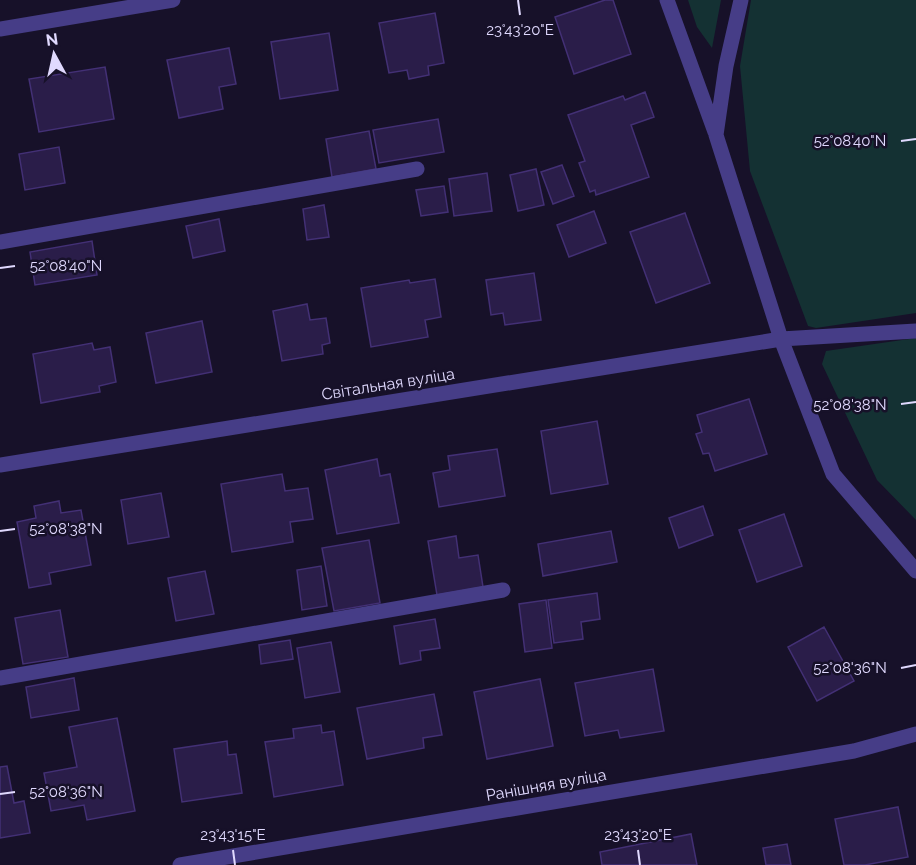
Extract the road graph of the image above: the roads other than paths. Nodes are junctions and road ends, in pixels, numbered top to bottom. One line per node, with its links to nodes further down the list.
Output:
1 (172, 0): 4 (street)
2 (667, 0): 5 (street)
3 (741, 0): 5 (street)
4 (0, 29)
5 (716, 135): 9 (street)
6 (417, 169): 7 (street)
7 (0, 242)
8 (916, 331): 9 (street, Світальная вуліца)
9 (781, 339): 10 (street, Світальная вуліца); 11 (street)
10 (0, 465)
11 (916, 571)
12 (503, 590): 13 (street)
13 (0, 678)
14 (916, 734): 15 (street, Ранішняя вуліца)
15 (180, 865)

